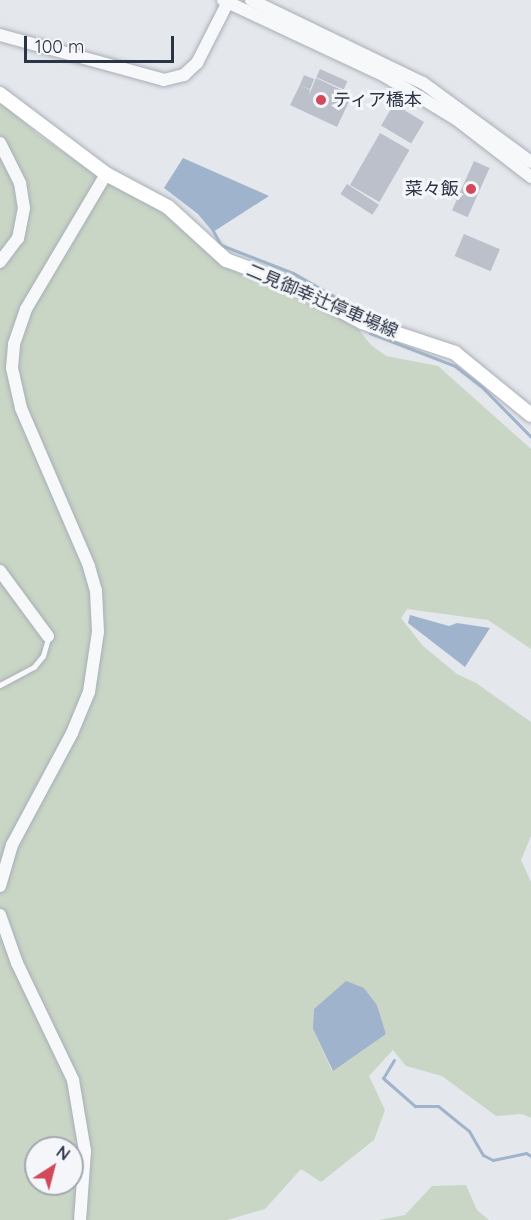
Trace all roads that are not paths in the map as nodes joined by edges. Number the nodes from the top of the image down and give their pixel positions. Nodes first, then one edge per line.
1 (251, 0) edge
2 (227, 1) edge
3 (0, 35) edge
4 (0, 94) edge
5 (0, 143) edge
6 (531, 162) edge
7 (106, 174) junction
8 (531, 177) edge
9 (0, 262) edge
10 (531, 415) edge
11 (0, 571) edge
12 (48, 636) joint
13 (0, 685) edge
14 (0, 886) edge
15 (0, 915) edge
16 (80, 1220) edge

1 - 6 street
2 - 3 street
2 - 8 street
4 - 7 main road, 二見御幸辻停車場線
5 - 9 street
7 - 10 main road, 二見御幸辻停車場線
7 - 14 street
11 - 12 street
12 - 13 lane
15 - 16 street

